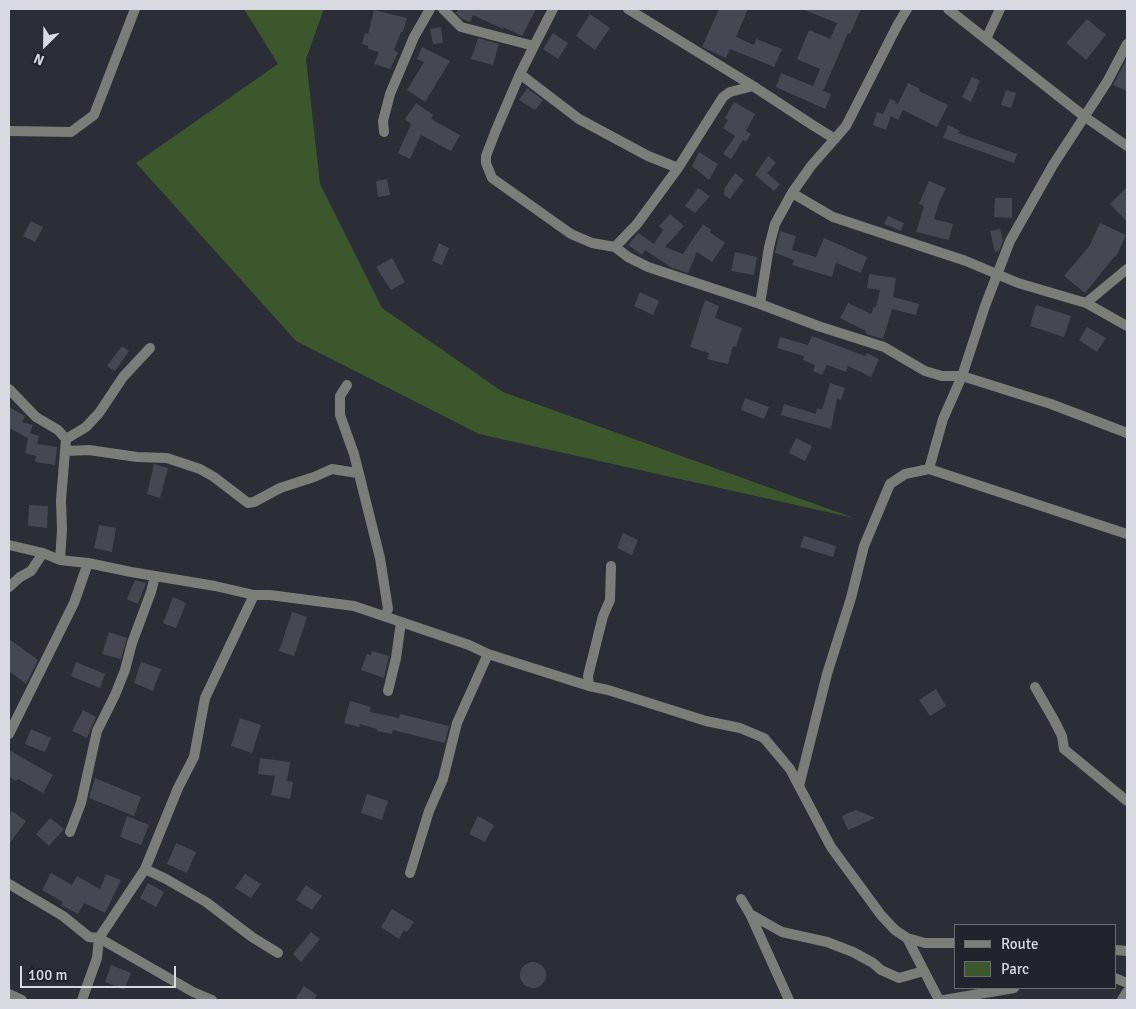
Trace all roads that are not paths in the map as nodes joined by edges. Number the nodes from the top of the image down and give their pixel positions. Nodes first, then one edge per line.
1 (135, 9) edge
2 (430, 9) edge
3 (443, 9) edge
4 (554, 9) edge
5 (628, 9) edge
6 (907, 9) edge
7 (948, 9) edge
8 (1000, 9) edge
9 (986, 39) junction
10 (1127, 44) edge
11 (534, 46) junction
12 (520, 74) junction
13 (753, 86) junction
14 (1085, 117) junction
15 (9, 131) edge
16 (384, 132) dead end
17 (836, 139) junction
18 (1127, 146) edge
19 (678, 168) junction
20 (792, 193) junction
21 (615, 247) junction
22 (1127, 269) edge
23 (997, 274) junction
24 (1086, 303) junction
25 (760, 304) junction
26 (1127, 326) edge
27 (150, 348) dead end
28 (962, 376) junction
29 (346, 385) dead end
30 (9, 389) edge
31 (1127, 433) edge
32 (66, 439) junction
33 (66, 451) junction
34 (929, 469) junction
35 (357, 473) junction
36 (1127, 534) edge
37 (9, 545) edge
38 (42, 553) junction
39 (60, 560) junction
40 (88, 563) junction
41 (611, 566) dead end
42 (155, 576) junction
43 (9, 587) edge
44 (254, 595) junction
45 (385, 616) junction
46 (401, 622) junction
47 (488, 654) junction
48 (589, 686) junction
49 (1035, 687) dead end
50 (388, 691) dead end
51 (9, 734) edge
52 (799, 786) junction
53 (1127, 801) edge
54 (70, 832) dead end
55 (145, 869) junction
56 (410, 873) dead end
57 (9, 884) edge
58 (741, 899) dead end
59 (750, 914) junction
60 (98, 938) junction
61 (907, 938) junction
62 (954, 943) edge
63 (278, 953) dead end
64 (924, 971) junction
65 (1008, 989) edge
66 (1127, 992) edge
67 (9, 994) edge
68 (22, 1000) edge
69 (82, 1000) edge
70 (212, 1000) edge
71 (789, 1000) edge
72 (939, 1000) edge
73 (944, 1000) edge
74 (1122, 1000) edge

1 - 15 street
2 - 16 street
3 - 11 street
4 - 11 street
5 - 13 street
6 - 17 street
7 - 9 street
8 - 9 street
9 - 14 street
10 - 14 street
11 - 12 street
12 - 19 street
12 - 21 street
13 - 17 street
13 - 19 street
14 - 18 street
14 - 23 street
17 - 20 street
19 - 21 street
20 - 23 street
20 - 25 street
21 - 25 street
22 - 24 street
23 - 24 street
23 - 28 street
24 - 26 street
25 - 28 street
27 - 32 street
28 - 31 street
28 - 34 street
29 - 35 street
30 - 32 street
32 - 33 street
33 - 35 street
33 - 39 street
34 - 36 street
34 - 52 street
35 - 45 street
37 - 38 street
38 - 39 street
38 - 43 street
39 - 40 street
40 - 42 street
40 - 51 street
41 - 48 street
42 - 44 street
42 - 54 street
44 - 45 street
44 - 55 street
45 - 46 street
46 - 47 street
46 - 50 street
47 - 48 street
47 - 56 street
48 - 52 street
49 - 53 street
52 - 61 street
55 - 60 street
55 - 63 street
57 - 60 street
58 - 59 street
59 - 64 street
59 - 71 street
60 - 69 street
60 - 70 street
61 - 62 street
61 - 64 street
64 - 72 street
65 - 73 street
66 - 74 street
67 - 68 street

